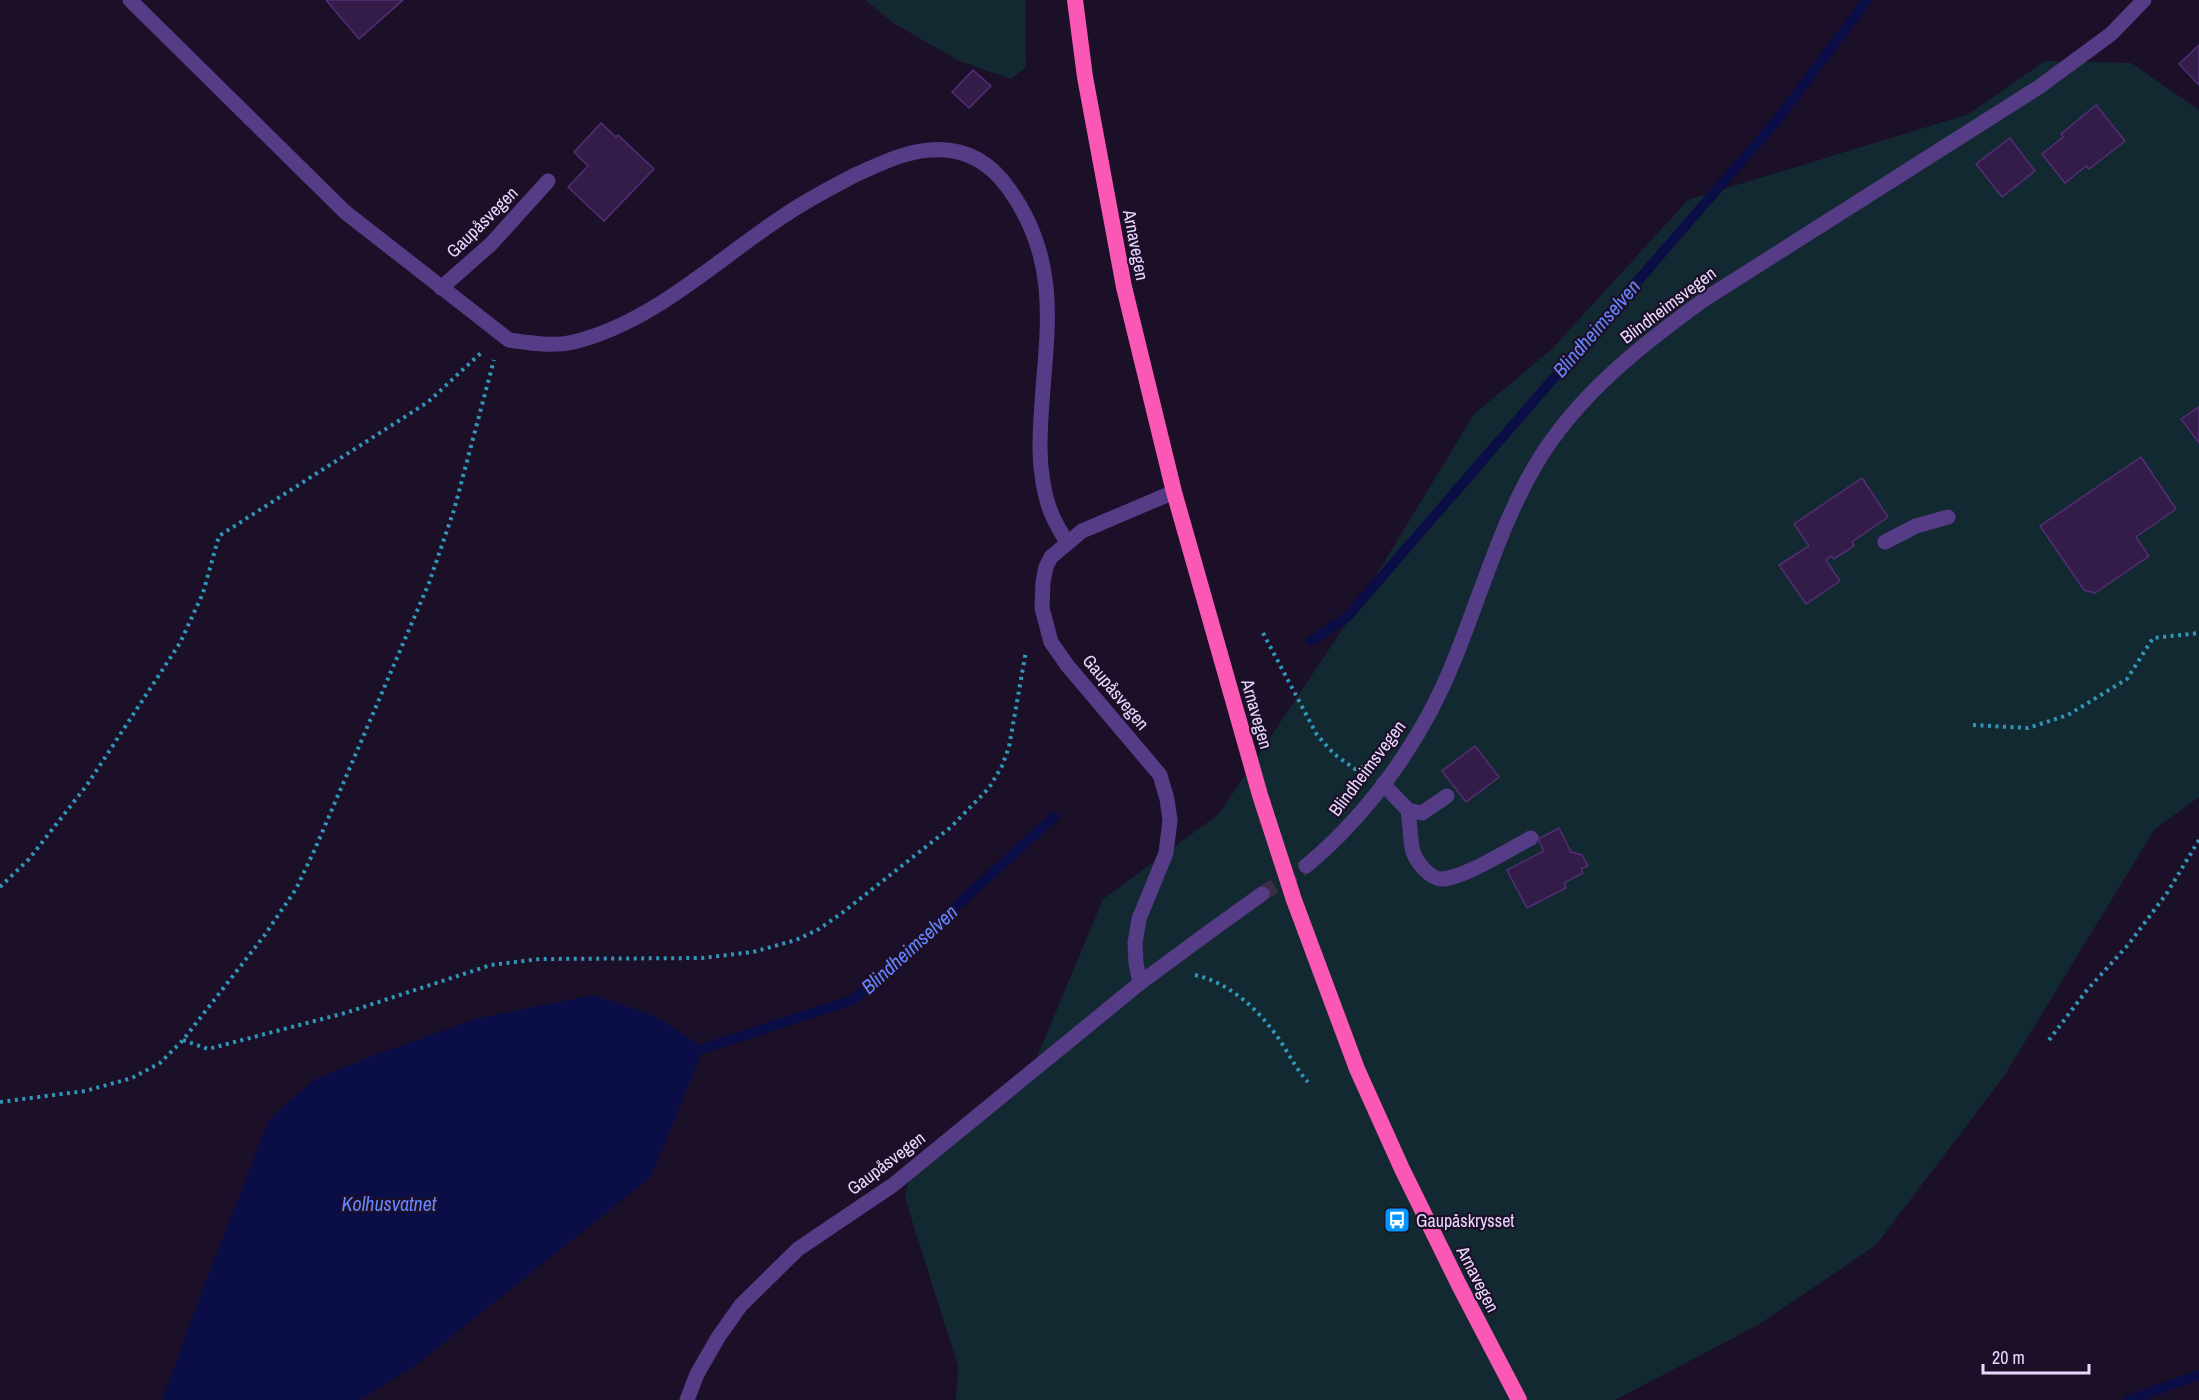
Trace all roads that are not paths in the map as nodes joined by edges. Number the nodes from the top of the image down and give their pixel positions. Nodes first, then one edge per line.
1 (130, 0) edge
2 (1075, 0) edge
3 (2144, 0) edge
4 (548, 181) dead end
5 (441, 288) junction
6 (1174, 492) junction
7 (1948, 517) dead end
8 (1067, 542) junction
9 (1885, 542) dead end
10 (1383, 784) junction
11 (1447, 796) dead end
12 (1408, 810) junction
13 (1531, 838) dead end
14 (1306, 866) tunnel mouth
15 (1263, 894) tunnel mouth
16 (1140, 983) junction
17 (687, 1400) edge
18 (1519, 1400) edge

1 - 5 street
2 - 6 highway, Arnavegen
3 - 10 street, Blindheimsvegen
4 - 5 street, Gaupåsvegen
5 - 8 street
6 - 8 street, Gaupåsvegen
6 - 18 highway, Arnavegen
7 - 9 street
8 - 16 street, Gaupåsvegen
10 - 12 street
10 - 14 street, Blindheimsvegen
11 - 12 street
12 - 13 street
15 - 16 street, Gaupåsvegen
16 - 17 street, Gaupåsvegen

